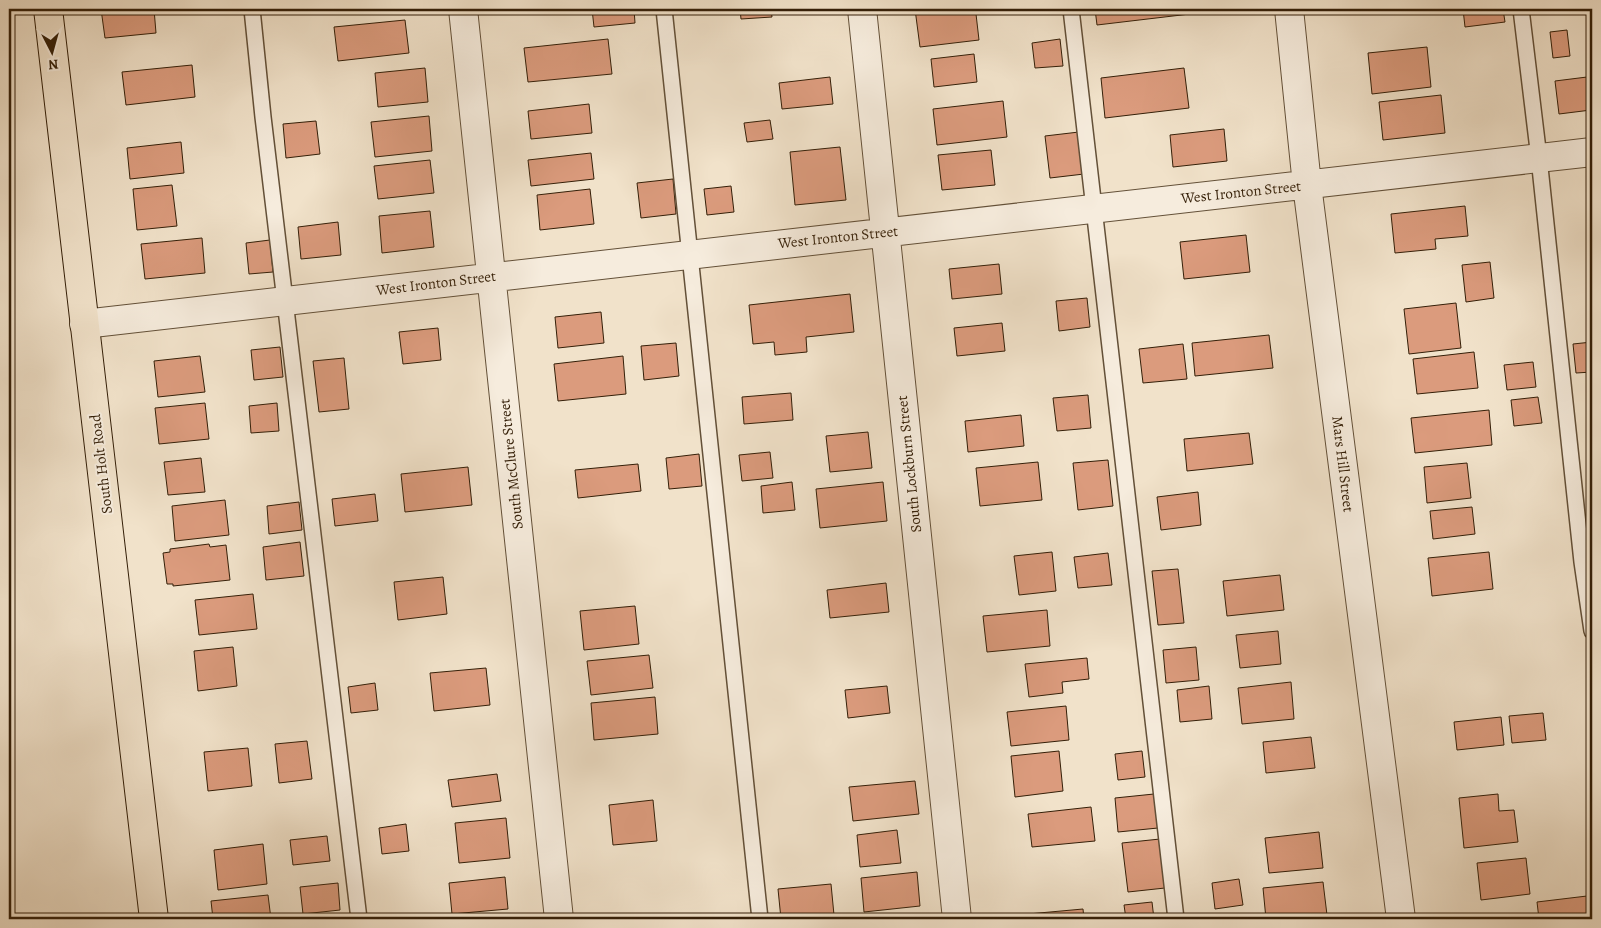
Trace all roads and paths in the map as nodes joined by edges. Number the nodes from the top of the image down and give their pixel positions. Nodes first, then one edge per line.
1 (48, 9) edge
2 (252, 9) edge
3 (462, 9) edge
4 (664, 9) edge
5 (862, 9) edge
6 (1071, 9) edge
7 (1289, 9) edge
8 (1521, 9) edge
9 (1592, 152) edge
10 (1539, 158) junction
11 (1307, 185) junction
12 (1094, 209) junction
13 (885, 232) junction
14 (690, 254) junction
15 (492, 277) junction
16 (286, 300) junction
17 (84, 324) junction
18 (1592, 631) edge
19 (154, 919) edge
20 (359, 919) edge
21 (559, 919) edge
22 (760, 919) edge
23 (957, 919) edge
24 (1176, 919) edge
25 (1401, 919) edge

1 - 17 main road, South Holt Road
2 - 16 lane
3 - 15 street, South McClure Street
4 - 14 lane
5 - 13 street, South Lockburn Street
6 - 12 lane
7 - 11 street, Mars Hill Street
8 - 10 lane
9 - 10 street, West Ironton Street
10 - 11 street, West Ironton Street
10 - 18 lane
11 - 12 street, West Ironton Street
11 - 25 street, Mars Hill Street
12 - 13 street, West Ironton Street
12 - 24 lane
13 - 14 street, West Ironton Street
13 - 23 street, South Lockburn Street
14 - 15 street, West Ironton Street
14 - 22 lane
15 - 16 street, West Ironton Street
15 - 21 street, South McClure Street
16 - 17 street, West Ironton Street
16 - 20 lane
17 - 19 main road, South Holt Road

